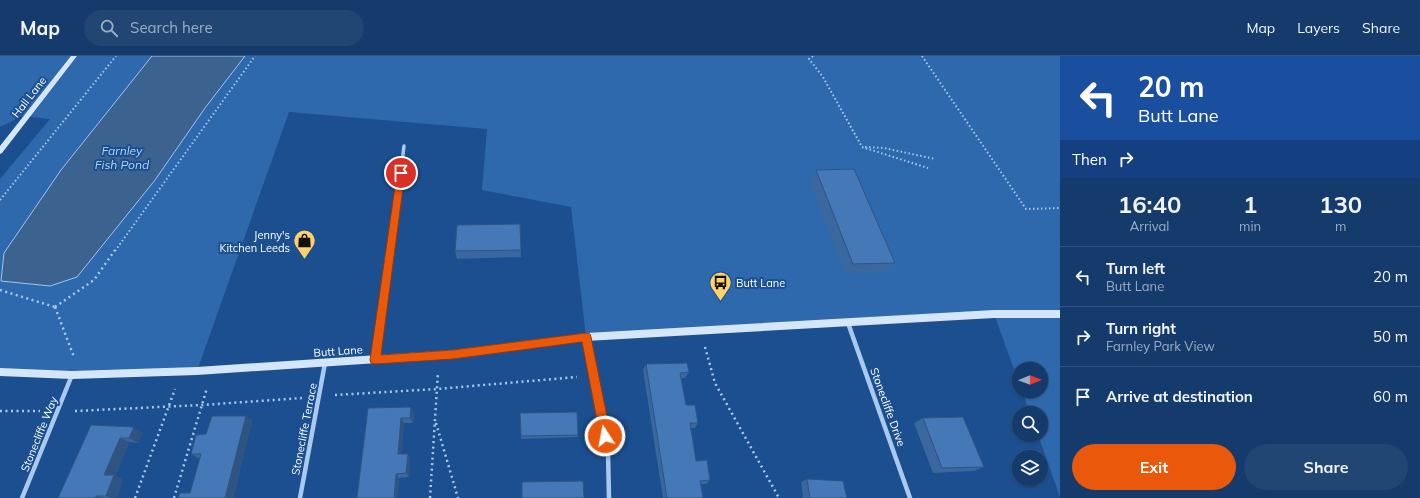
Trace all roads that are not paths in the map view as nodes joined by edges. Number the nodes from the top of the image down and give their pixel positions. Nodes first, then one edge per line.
1 (74, 56) edge
2 (404, 146) dead end
3 (0, 151) edge
4 (1060, 314) edge
5 (848, 323) junction
6 (586, 337) junction
7 (375, 360) junction
8 (325, 363) junction
9 (0, 372) edge
10 (72, 375) junction
11 (22, 498) edge
12 (300, 498) edge
13 (609, 498) edge
14 (910, 498) edge

1 - 3 street, Hall Lane
2 - 7 street
4 - 5 street, Butt Lane
5 - 6 street, Butt Lane
5 - 14 street, Stonecliffe Drive
6 - 7 street, Butt Lane
6 - 13 street
7 - 8 street, Butt Lane
8 - 10 street, Butt Lane
8 - 12 street, Stonecliffe Terrace
9 - 10 street, Butt Lane
10 - 11 street, Stonecliffe Way

